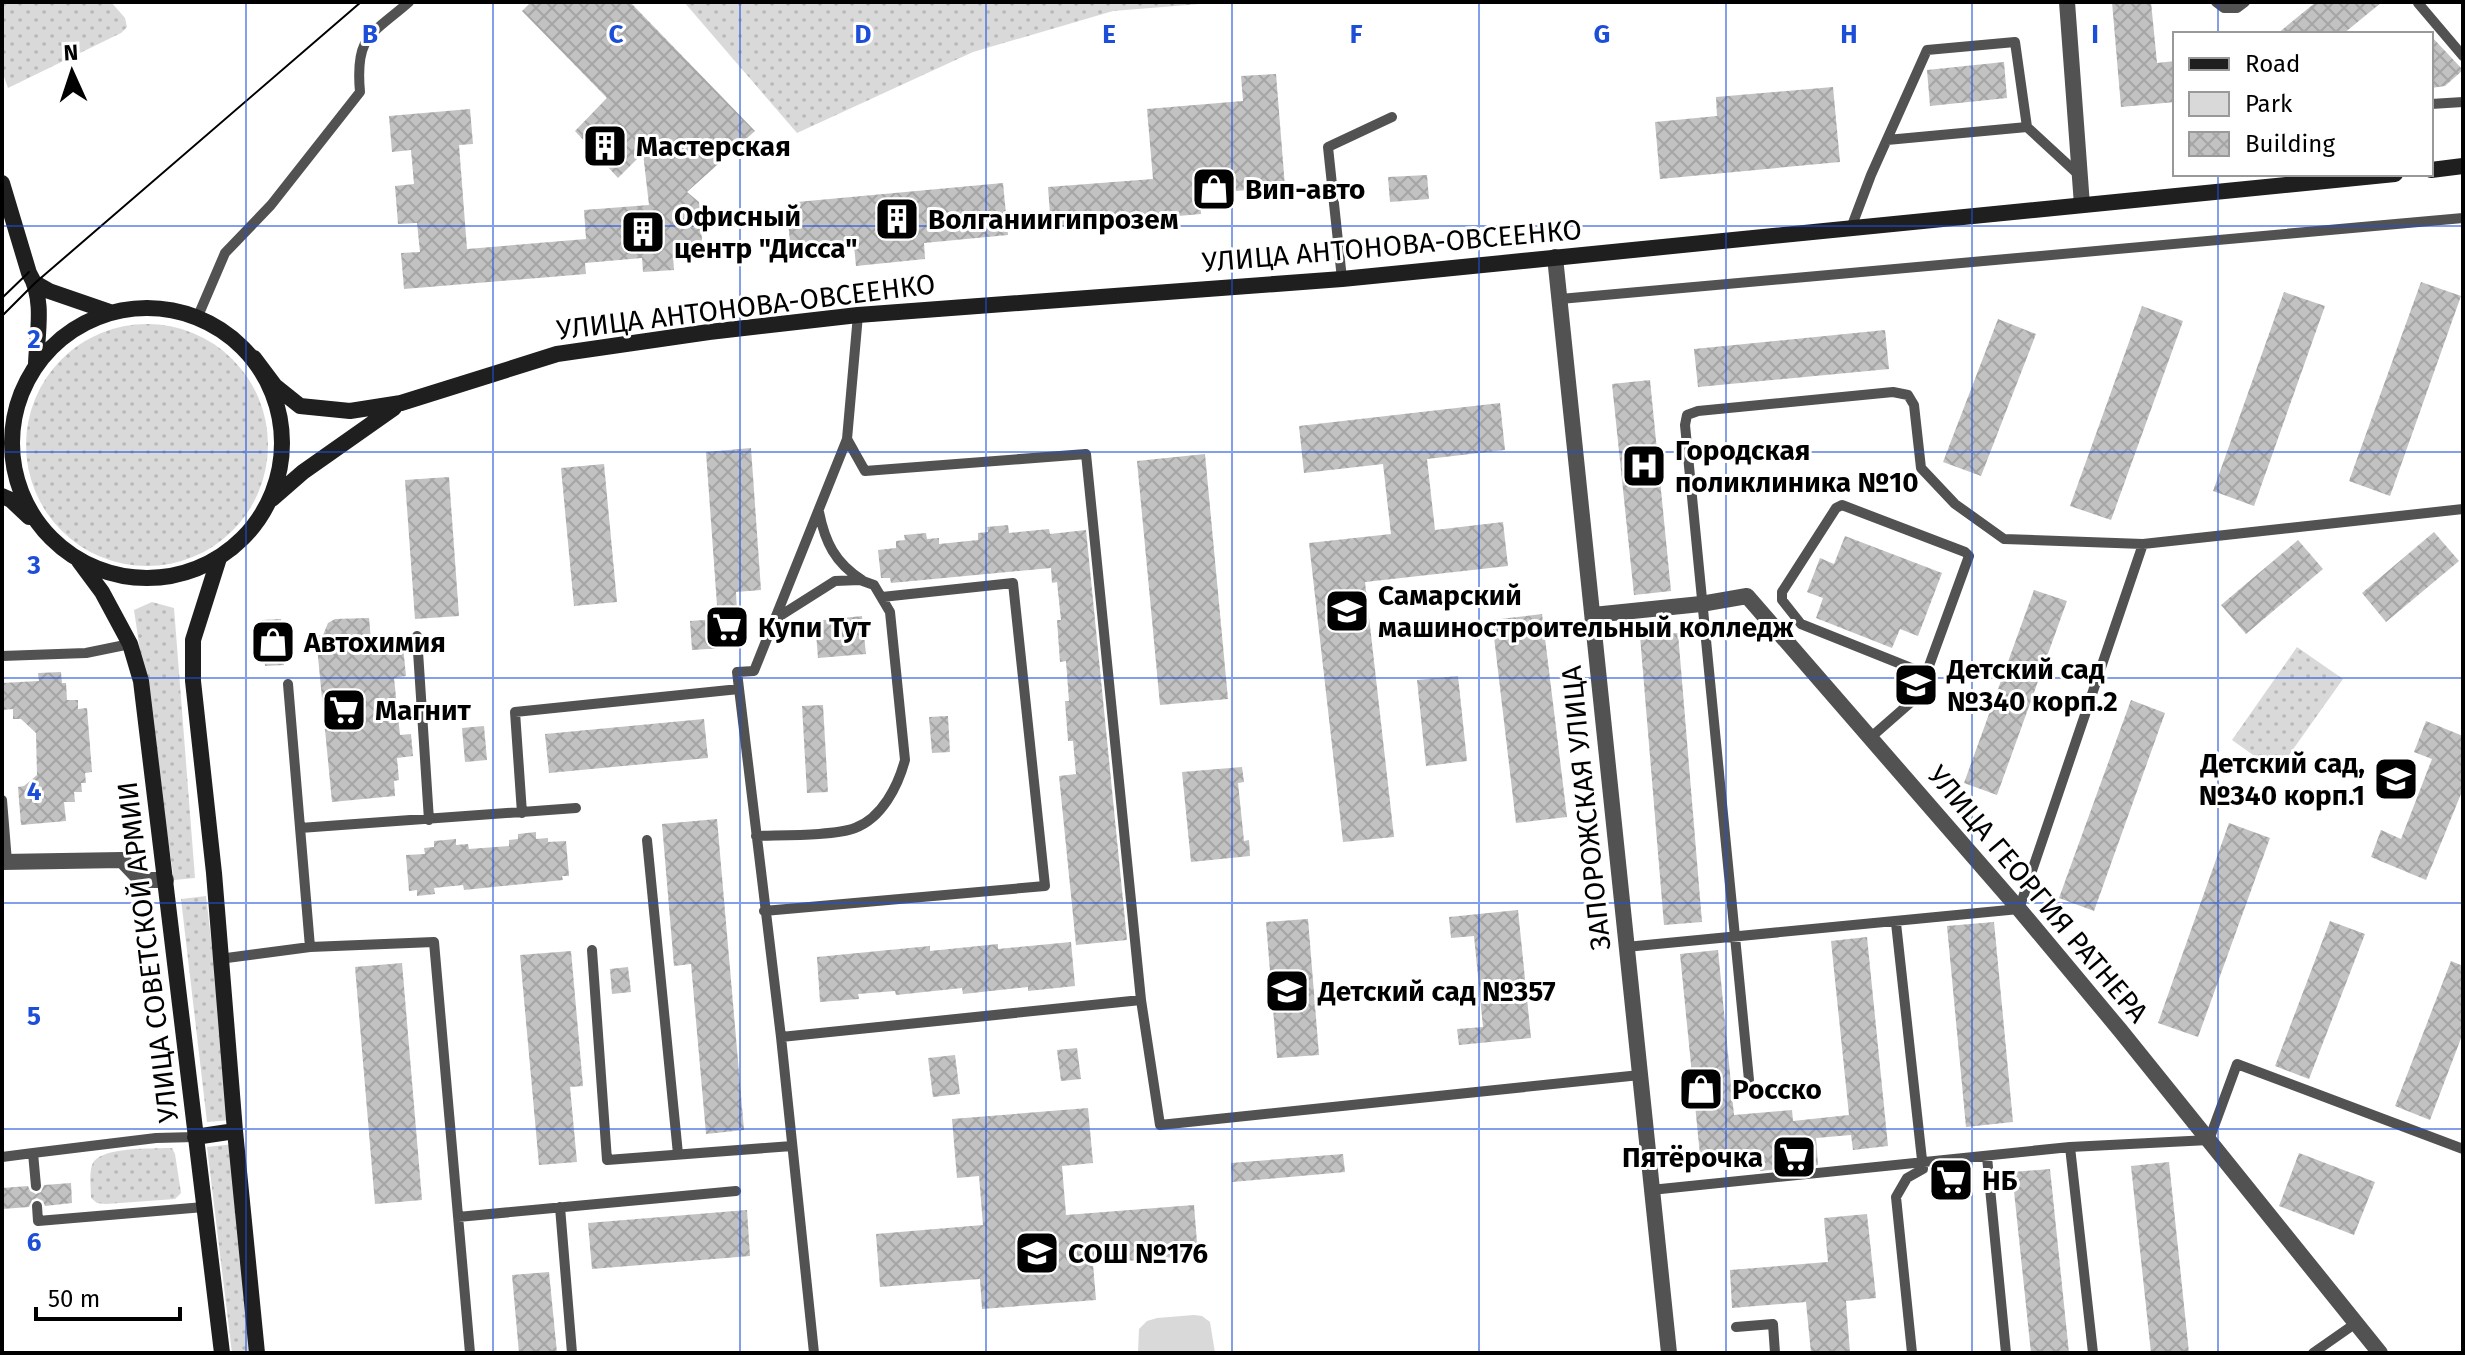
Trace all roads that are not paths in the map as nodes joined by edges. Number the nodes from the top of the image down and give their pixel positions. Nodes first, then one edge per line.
1 (409, 2) edge
2 (2067, 2) edge
3 (2216, 2) edge
4 (2245, 2) edge
5 (2418, 3) edge
6 (2463, 56) edge
7 (2463, 102) edge
8 (2433, 104) edge
9 (1392, 117) dead end
10 (2027, 127) junction
11 (1887, 140) junction
12 (2463, 166) edge
13 (2433, 172) edge
14 (2433, 172) edge
15 (2463, 173) edge
16 (2080, 175) junction
17 (2367, 176) edge
18 (2, 183) edge
19 (2082, 205) junction
20 (2463, 218) edge
21 (1851, 228) junction
22 (1555, 257) junction
23 (1342, 279) junction
24 (35, 283) junction
25 (1560, 299) junction
26 (110, 312) junction
27 (858, 315) junction
28 (198, 316) junction
29 (254, 358) junction
30 (36, 364) junction
31 (17, 402) junction
32 (401, 403) junction
33 (2, 421) edge
34 (847, 439) junction
35 (2, 496) edge
36 (271, 500) junction
37 (2463, 509) edge
38 (818, 510) junction
39 (48, 536) junction
40 (2143, 544) junction
41 (219, 558) junction
42 (78, 560) junction
43 (865, 582) junction
44 (882, 597) junction
45 (1701, 604) junction
46 (1593, 615) junction
47 (775, 619) junction
48 (417, 636) dead end
49 (130, 644) junction
50 (2, 656) edge
51 (1926, 674) junction
52 (288, 684) dead end
53 (739, 689) junction
54 (1870, 738) junction
55 (2, 800) edge
56 (576, 808) dead end
57 (522, 813) junction
58 (429, 820) junction
59 (300, 828) junction
60 (756, 836) junction
61 (647, 840) dead end
62 (5, 862) edge
63 (166, 880) junction
64 (2019, 909) junction
65 (764, 911) junction
66 (1896, 923) junction
67 (1734, 937) junction
68 (310, 947) junction
69 (1626, 947) junction
70 (592, 950) dead end
71 (219, 959) junction
72 (1141, 1000) junction
73 (781, 1037) junction
74 (1640, 1075) junction
75 (1749, 1080) dead end
76 (235, 1131) junction
77 (195, 1137) junction
78 (2209, 1140) junction
79 (792, 1146) junction
80 (2070, 1147) junction
81 (2463, 1149) edge
82 (33, 1153) junction
83 (678, 1154) junction
84 (2, 1157) edge
85 (1987, 1157) junction
86 (1922, 1164) junction
87 (36, 1186) dead end
88 (1651, 1190) junction
89 (736, 1191) dead end
90 (37, 1206) dead end
91 (204, 1207) junction
92 (560, 1207) junction
93 (458, 1217) junction
94 (2356, 1323) junction
95 (1736, 1327) dead end
96 (222, 1353) edge
97 (257, 1353) edge
98 (470, 1353) edge
99 (572, 1353) edge
100 (814, 1353) edge
101 (1669, 1353) edge
102 (1775, 1353) edge
103 (1912, 1353) edge
104 (2006, 1353) edge
105 (2093, 1353) edge
106 (2313, 1353) edge
107 (2380, 1353) edge

1 - 28 lane
2 - 16 street
3 - 4 lane
5 - 6 lane
7 - 8 lane
9 - 23 lane
10 - 11 lane
10 - 11 lane
10 - 16 lane
11 - 21 lane
12 - 13 main road
14 - 15 main road
16 - 19 street
17 - 19 main road, УЛИЦА АНТОНОВА-ОВСЕЕНКО
18 - 24 main road
19 - 21 main road, УЛИЦА АНТОНОВА-ОВСЕЕНКО
20 - 25 lane
21 - 22 main road, УЛИЦА АНТОНОВА-ОВСЕЕНКО
22 - 23 main road, УЛИЦА АНТОНОВА-ОВСЕЕНКО
22 - 25 street, ЗАПОРОЖСКАЯ УЛИЦА
23 - 27 main road, УЛИЦА АНТОНОВА-ОВСЕЕНКО
24 - 26 main road
24 - 30 main road
25 - 46 street, ЗАПОРОЖСКАЯ УЛИЦА
26 - 28 main road
26 - 30 main road
27 - 32 main road, УЛИЦА АНТОНОВА-ОВСЕЕНКО
27 - 34 lane
28 - 29 main road
29 - 32 main road, УЛИЦА АНТОНОВА-ОВСЕЕНКО
29 - 36 main road
30 - 31 main road
31 - 33 main road
31 - 39 main road
32 - 36 main road, УЛИЦА АНТОНОВА-ОВСЕЕНКО
34 - 38 lane
34 - 72 lane
35 - 39 main road
36 - 41 main road
37 - 40 lane
38 - 43 lane
38 - 47 lane
39 - 42 main road
40 - 45 lane
40 - 64 lane
41 - 42 main road
41 - 71 main road
42 - 49 main road, УЛИЦА СОВЕТСКОЙ АРМИИ
43 - 44 lane
43 - 47 lane
44 - 60 lane
44 - 65 lane
45 - 46 street, УЛИЦА ГЕОРГИЯ РАТНЕРА
45 - 54 street, УЛИЦА ГЕОРГИЯ РАТНЕРА
45 - 67 lane
46 - 69 street, ЗАПОРОЖСКАЯ УЛИЦА
47 - 53 lane
48 - 58 lane
49 - 50 lane
49 - 63 main road, УЛИЦА СОВЕТСКОЙ АРМИИ
51 - 51 lane
51 - 54 lane
52 - 59 lane
53 - 57 lane
53 - 60 lane
54 - 64 street, УЛИЦА ГЕОРГИЯ РАТНЕРА
55 - 62 lane
56 - 57 lane
57 - 58 lane
58 - 59 lane
59 - 68 lane
60 - 65 lane
61 - 83 lane
62 - 63 street
63 - 77 main road, УЛИЦА СОВЕТСКОЙ АРМИИ
64 - 66 lane
64 - 78 street, УЛИЦА ГЕОРГИЯ РАТНЕРА
65 - 73 lane
66 - 67 lane
66 - 86 lane
67 - 69 lane
67 - 75 lane
68 - 71 lane
68 - 93 lane
69 - 74 street, ЗАПОРОЖСКАЯ УЛИЦА
70 - 83 lane
71 - 76 main road
72 - 73 lane
72 - 74 lane
73 - 79 lane
74 - 88 street, ЗАПОРОЖСКАЯ УЛИЦА
76 - 77 main road
76 - 97 main road
77 - 82 lane
77 - 91 main road, УЛИЦА СОВЕТСКОЙ АРМИИ
78 - 80 lane
78 - 81 lane
78 - 94 street, УЛИЦА ГЕОРГИЯ РАТНЕРА
79 - 83 lane
79 - 100 lane
80 - 85 lane
80 - 105 lane
82 - 84 lane
82 - 87 lane
85 - 86 lane
85 - 104 lane
86 - 88 lane
86 - 103 lane
88 - 101 street, ЗАПОРОЖСКАЯ УЛИЦА
89 - 92 lane
90 - 91 lane
91 - 96 main road, УЛИЦА СОВЕТСКОЙ АРМИИ
92 - 93 lane
92 - 99 lane
93 - 98 lane
94 - 106 lane
94 - 107 street, УЛИЦА ГЕОРГИЯ РАТНЕРА
95 - 102 lane

